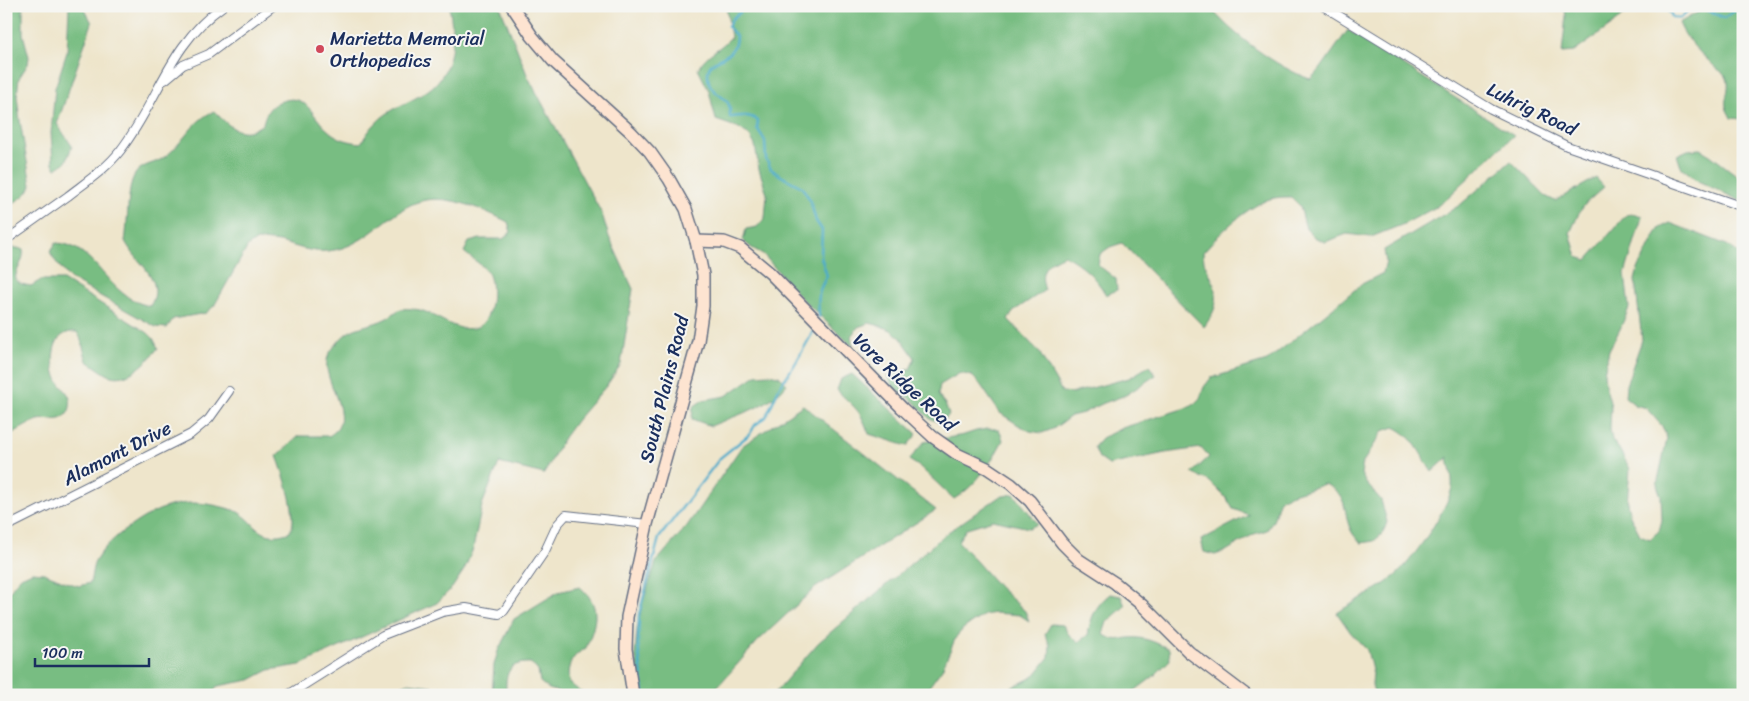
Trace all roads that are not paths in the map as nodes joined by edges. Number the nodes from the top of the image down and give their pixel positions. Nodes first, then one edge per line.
1 (223, 6) edge
2 (273, 6) edge
3 (512, 6) edge
4 (1323, 6) edge
5 (160, 85) junction
6 (1743, 207) edge
7 (6, 240) edge
8 (696, 241) junction
9 (229, 391) dead end
10 (647, 524) junction
11 (6, 527) edge
12 (288, 695) edge
13 (633, 695) edge
14 (1246, 695) edge

1 - 5 street
2 - 5 street
3 - 8 main road, South Plains Road
4 - 6 street, Luhrig Road
5 - 7 street
8 - 10 main road, South Plains Road
8 - 14 main road, Vore Ridge Road
9 - 11 street, Alamont Drive
10 - 12 street
10 - 13 main road, South Plains Road

